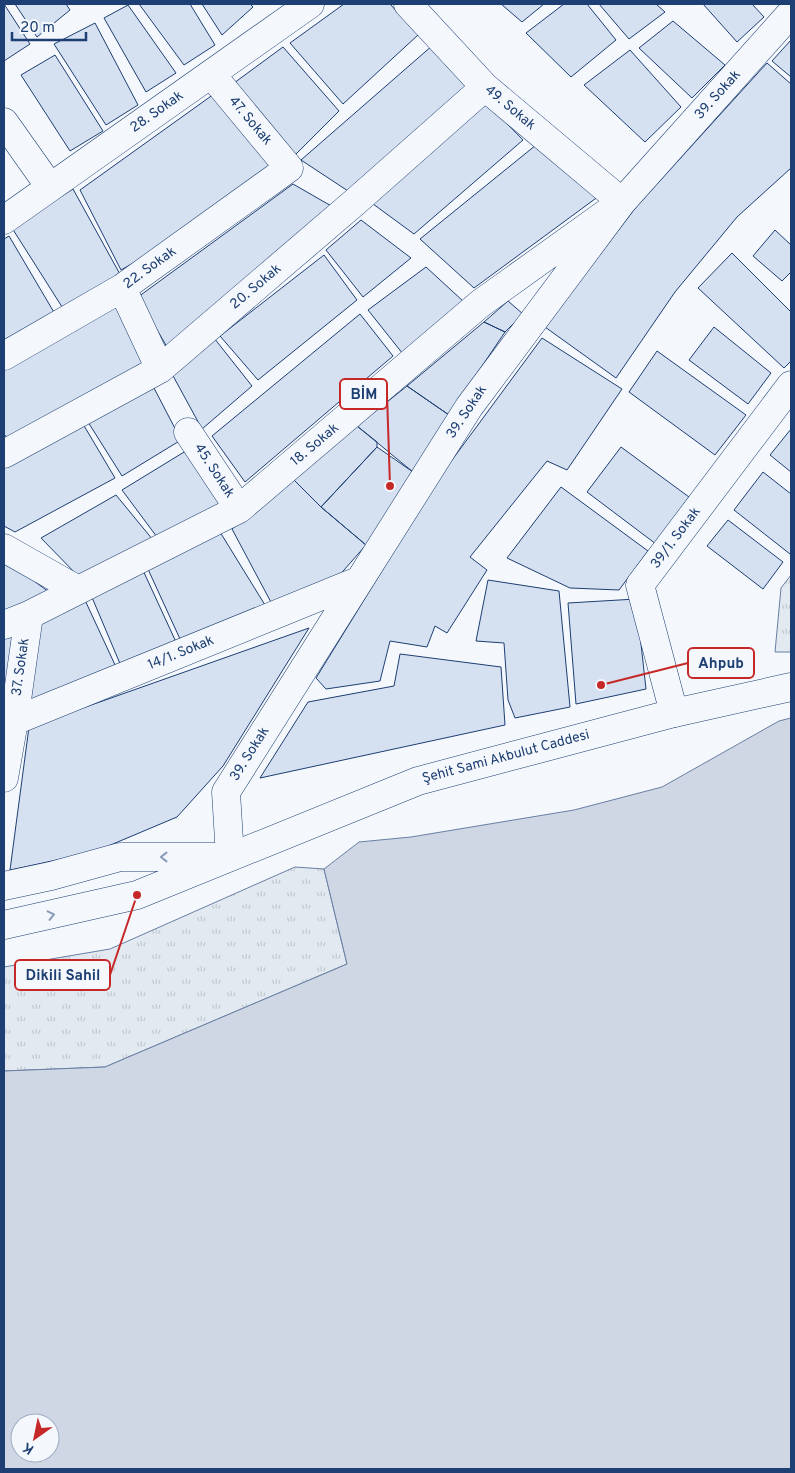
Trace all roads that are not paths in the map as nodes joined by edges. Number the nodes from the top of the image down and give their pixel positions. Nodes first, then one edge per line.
1 (310, 4) edge
2 (408, 4) edge
3 (791, 13) edge
4 (211, 74) junction
5 (485, 87) junction
6 (4, 122) edge
7 (289, 168) joint
8 (50, 187) junction
9 (622, 202) junction
10 (4, 220) edge
11 (122, 288) junction
12 (4, 356) edge
13 (160, 369) junction
14 (791, 385) edge
15 (188, 432) dead end
16 (4, 454) edge
17 (239, 510) junction
18 (4, 548) edge
19 (358, 581) junction
20 (78, 590) junction
21 (16, 620) edge
22 (791, 687) edge
23 (674, 713) junction
24 (9, 722) edge
25 (4, 778) edge
26 (230, 856) junction
27 (4, 886) edge
28 (4, 925) edge

1 - 4 street, 28. Sokak
2 - 5 street, 49. Sokak
3 - 9 street, 39. Sokak
4 - 7 street, 47. Sokak
4 - 8 street, 28. Sokak
5 - 9 street, 49. Sokak
5 - 13 street, 20. Sokak
6 - 8 street
7 - 11 street, 22. Sokak
8 - 10 street, 28. Sokak
9 - 17 street, 18. Sokak
9 - 19 street, 39. Sokak
11 - 12 street, 22. Sokak
11 - 13 street
13 - 16 street, 20. Sokak
14 - 23 street, 39/1. Sokak
15 - 17 street, 45. Sokak
17 - 20 street, 18. Sokak
18 - 20 street
19 - 24 street, 14/1. Sokak
19 - 26 street, 39. Sokak
20 - 21 street, 18. Sokak
21 - 24 street, 37. Sokak
22 - 23 street, Şehit Sami Akbulut Caddesi
23 - 26 street, Şehit Sami Akbulut Caddesi
24 - 25 street, 37. Sokak
26 -> 27 street, Şehit Sami Akbulut Caddesi
28 -> 26 street, Şehit Sami Akbulut Caddesi

